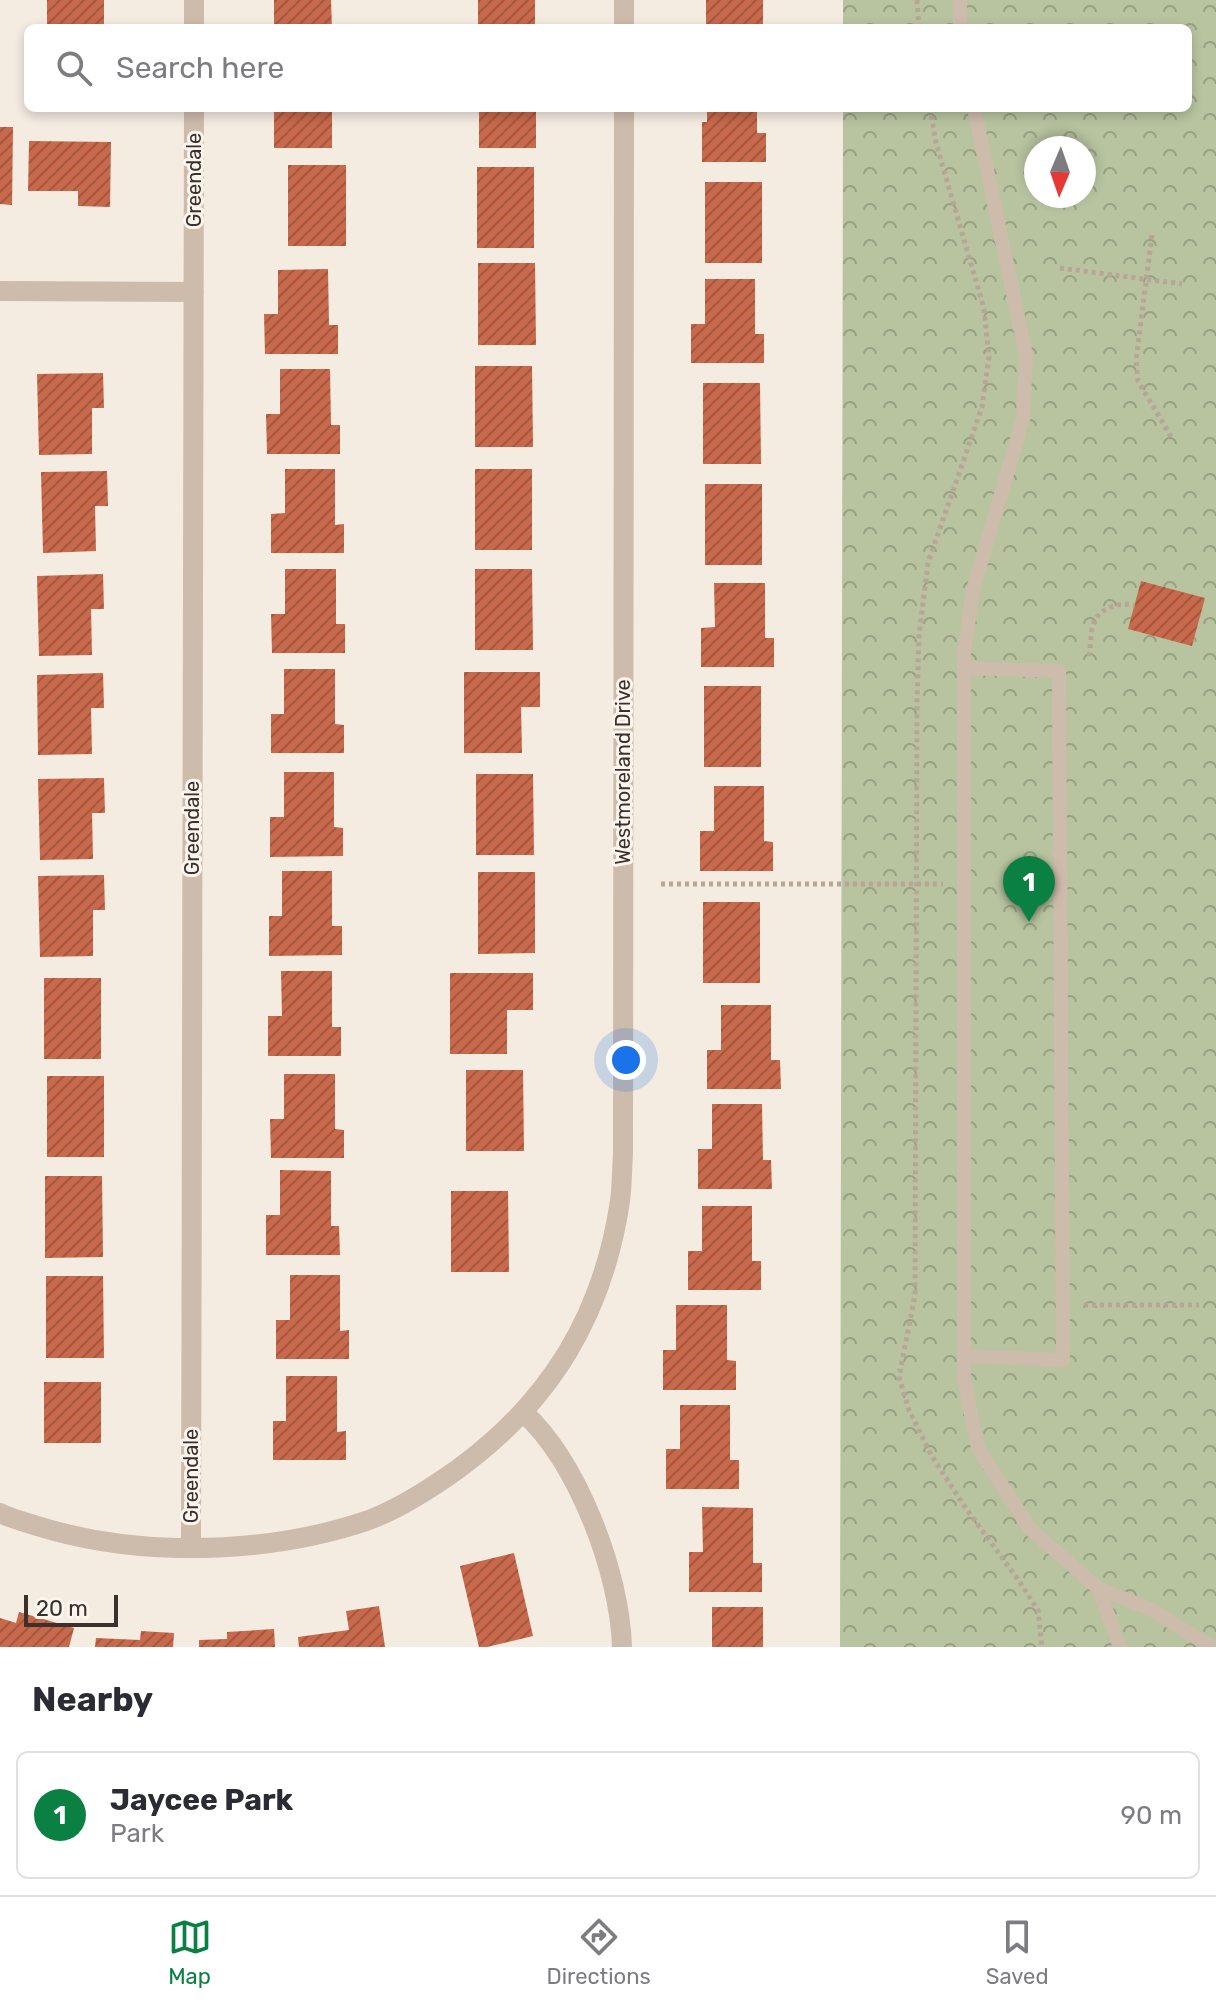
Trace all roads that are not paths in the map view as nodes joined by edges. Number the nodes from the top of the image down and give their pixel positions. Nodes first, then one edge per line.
1 (194, 0) edge
2 (624, 0) edge
3 (960, 0) edge
4 (194, 24) edge
5 (624, 24) edge
6 (960, 24) edge
7 (194, 112) edge
8 (624, 112) edge
9 (975, 112) edge
10 (0, 291) edge
11 (194, 292) junction
12 (964, 668) junction
13 (964, 1356) junction
14 (523, 1412) junction
15 (0, 1513) edge
16 (191, 1548) junction
17 (1098, 1588) junction
18 (622, 1647) edge
19 (1120, 1647) edge
20 (1212, 1647) edge

1 - 4 street
2 - 5 street
3 - 6 lane
7 - 11 street, Greendale
8 - 14 street, Westmoreland Drive
9 - 12 lane
10 - 11 street
11 - 16 street, Greendale
12 - 13 lane
12 - 13 lane
13 - 17 lane
14 - 16 street, Westmoreland Drive
14 - 18 street
15 - 16 street, Westmoreland Drive
17 - 19 lane
17 - 20 lane

